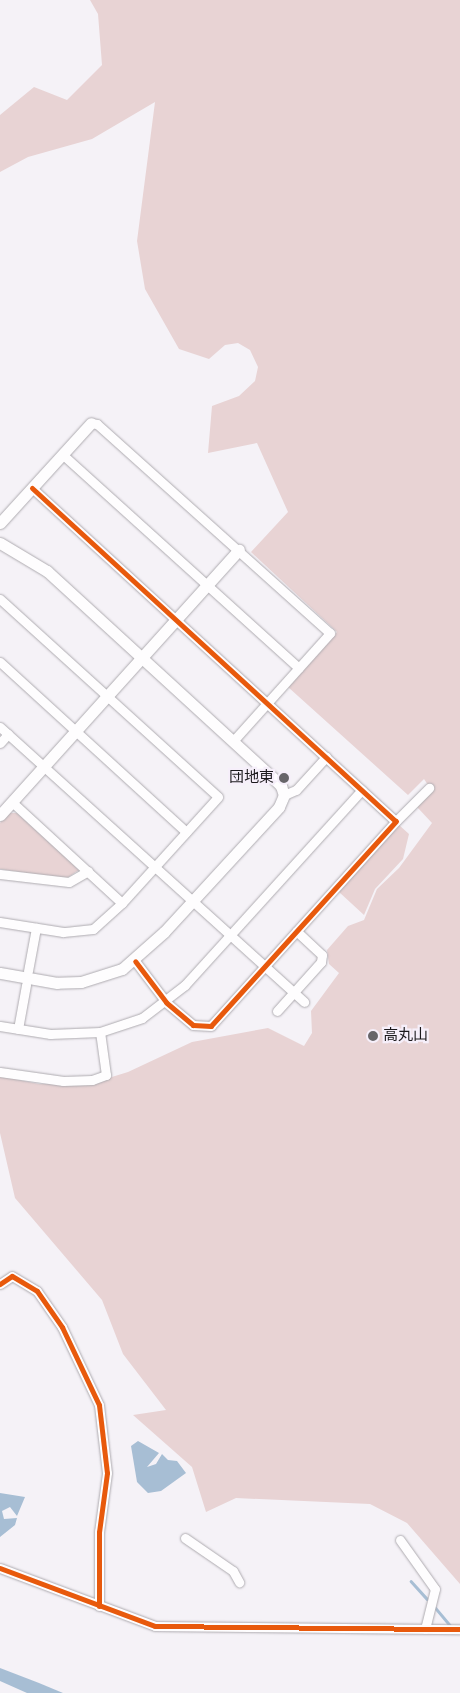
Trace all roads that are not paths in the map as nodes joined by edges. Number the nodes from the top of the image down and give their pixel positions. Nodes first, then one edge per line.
1 (91, 423) joint
2 (62, 454) junction
3 (32, 488) junction
4 (0, 523) edge
5 (0, 543) edge
6 (239, 550) junction
7 (207, 585) junction
8 (0, 599) edge
9 (176, 620) junction
10 (141, 658) junction
11 (0, 662) edge
12 (298, 668) junction
13 (107, 696) junction
14 (267, 704) junction
15 (0, 728) edge
16 (76, 731) junction
17 (8, 734) junction
18 (233, 741) junction
19 (0, 743) edge
20 (326, 757) junction
21 (44, 766) junction
22 (429, 788) dead end
23 (362, 790) junction
24 (284, 795) junction
25 (12, 802) junction
26 (0, 815) edge
27 (396, 821) junction
28 (186, 832) junction
29 (154, 868) junction
30 (88, 871) junction
31 (0, 874) edge
32 (192, 901) junction
33 (122, 902) junction
34 (0, 922) edge
35 (36, 928) junction
36 (296, 931) junction
37 (229, 936) junction
38 (135, 961) junction
39 (264, 967) junction
40 (28, 972) dead end
41 (0, 973) edge
42 (26, 985) dead end
43 (294, 994) junction
44 (166, 1002) junction
45 (304, 1002) dead end
46 (277, 1011) dead end
47 (0, 1026) edge
48 (18, 1029) junction
49 (100, 1032) junction
50 (0, 1072) edge
51 (0, 1284) edge
52 (186, 1538) dead end
53 (400, 1540) dead end
54 (0, 1568) edge
55 (239, 1582) dead end
56 (99, 1606) junction
57 (425, 1629) junction
58 (460, 1629) edge

1 - 2 street
1 - 6 street
2 - 3 street
2 - 7 street
3 - 4 street
3 - 9 street
5 - 10 street
6 - 7 street
6 - 12 street
7 - 9 street
7 - 12 street
8 - 13 street
9 - 10 street
9 - 14 street
10 - 13 street
10 - 18 street
11 - 16 street
12 - 14 street
13 - 16 street
13 - 28 street
14 - 18 street
14 - 20 street
15 - 17 street
16 - 21 street
16 - 28 street
17 - 19 street
17 - 21 street
18 - 24 street
20 - 23 street
20 - 24 street
21 - 25 street
21 - 29 street
22 - 27 street
23 - 27 street
23 - 37 street
24 - 32 street
25 - 26 street
25 - 30 street
27 - 36 street
28 - 29 street
29 - 32 street
29 - 33 street
30 - 31 street
30 - 33 street
32 - 37 street
32 - 38 street
33 - 35 street
34 - 35 street
35 - 40 street
36 - 39 street
36 - 43 street
37 - 39 street
37 - 44 street
38 - 41 street
38 - 44 street
39 - 43 street
39 - 44 street
42 - 48 street
43 - 45 street
43 - 46 street
44 - 49 street
47 - 48 street
48 - 49 street
49 - 50 street
51 - 56 street
52 - 55 street
53 - 57 street
54 - 56 street
56 - 57 street
57 - 58 street

